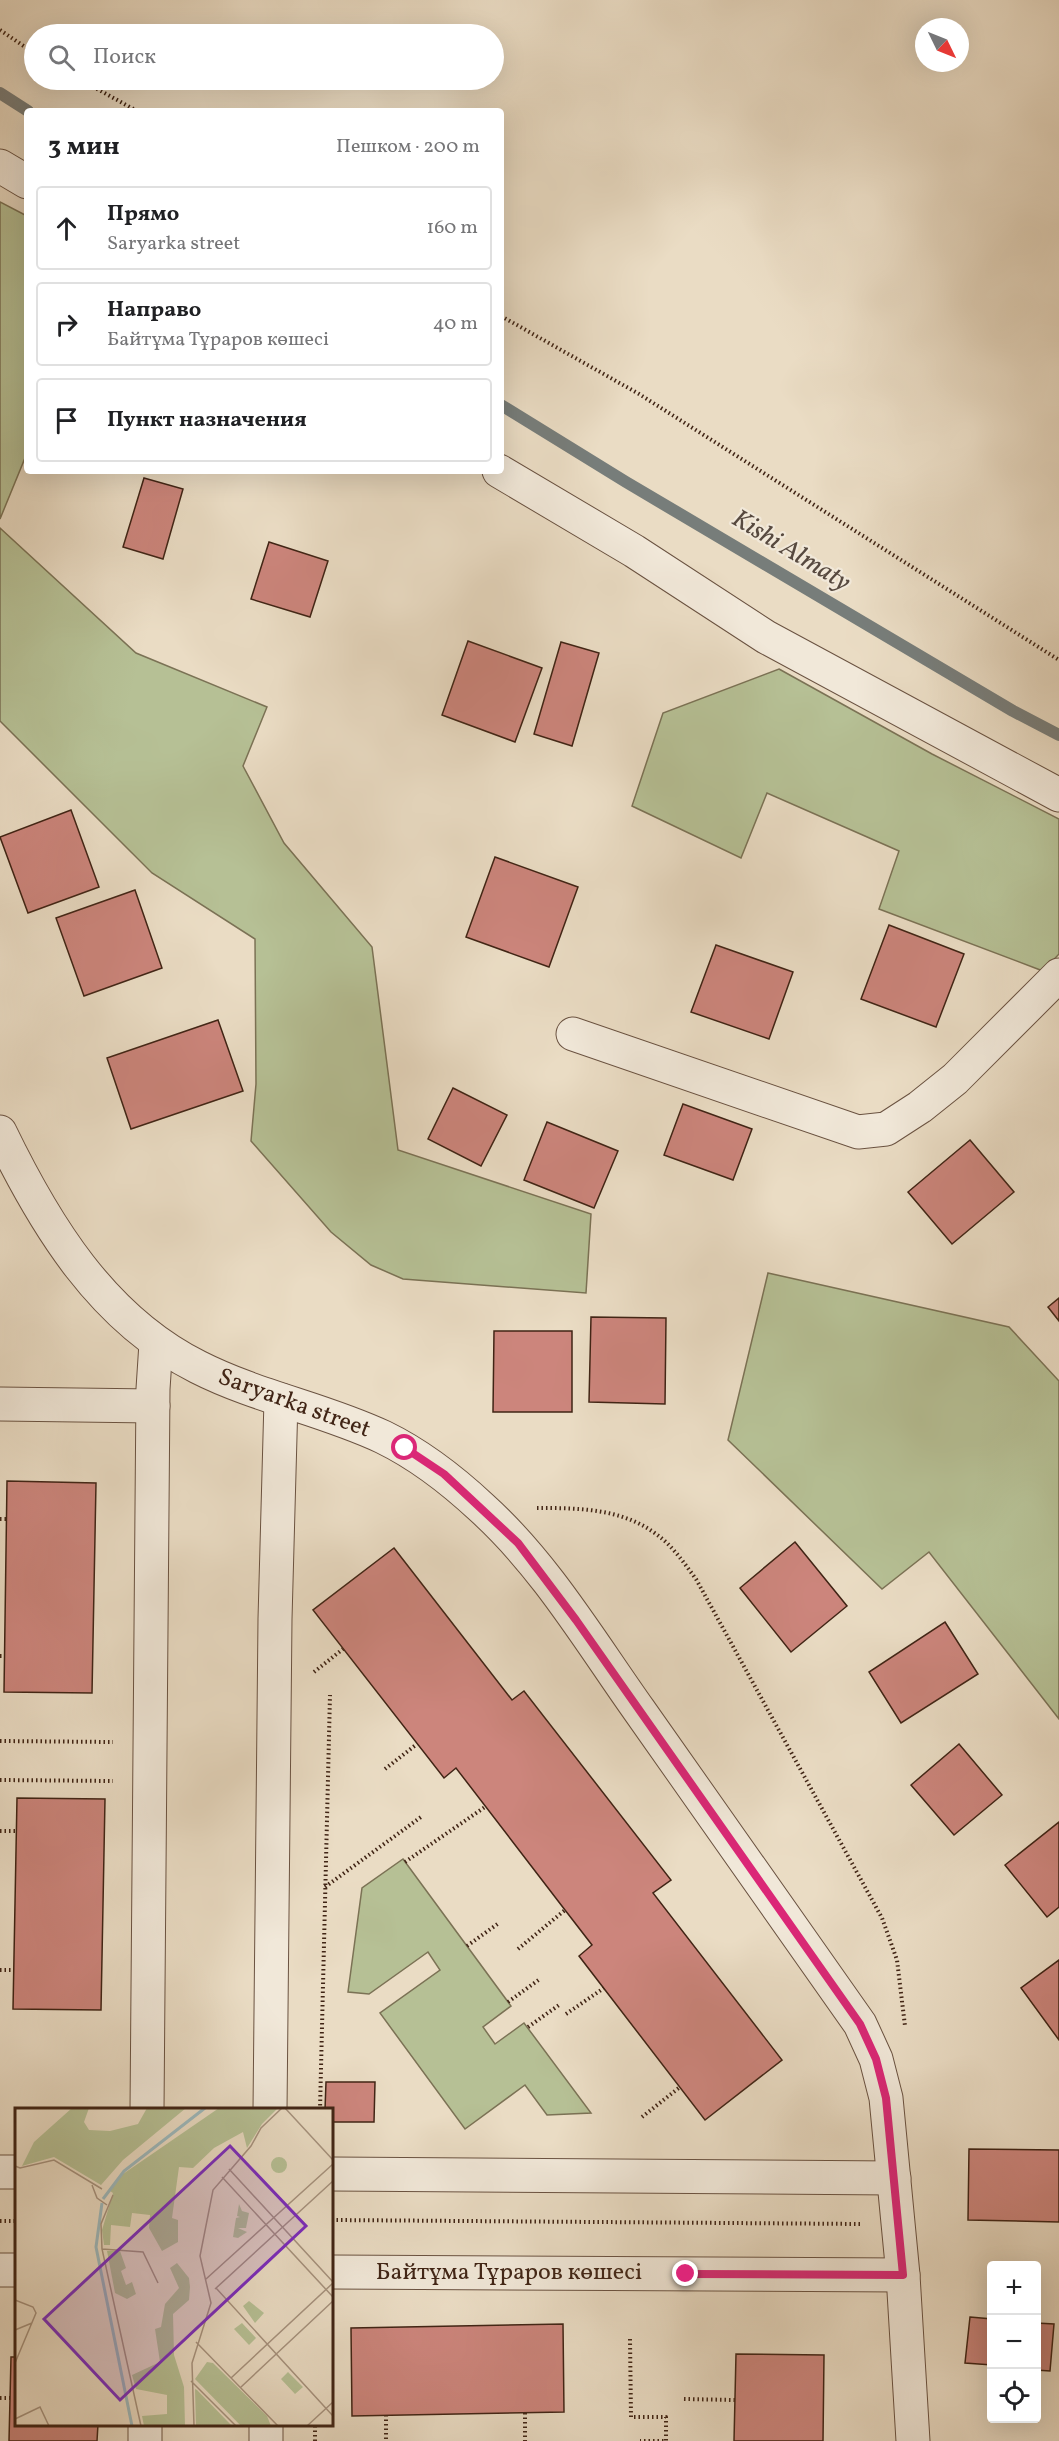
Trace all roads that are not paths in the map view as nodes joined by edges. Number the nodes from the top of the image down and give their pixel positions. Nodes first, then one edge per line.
1 (0, 166) edge
2 (24, 180) edge
3 (504, 474) edge
4 (1059, 795) edge
5 (1059, 975) edge
6 (573, 1034) dead end
7 (0, 1132) edge
8 (156, 1343) junction
9 (282, 1400) junction
10 (0, 1404) edge
11 (153, 1406) junction
12 (147, 2108) edge
13 (270, 2108) edge
14 (333, 2174) edge
15 (894, 2178) junction
16 (333, 2272) edge
17 (903, 2275) junction
18 (913, 2441) edge

1 - 2 street
3 - 4 street
5 - 6 street
7 - 8 street, Saryarka street
8 - 9 street, Saryarka street
8 - 11 street
9 - 13 street
9 - 15 street, Saryarka street
10 - 11 street
11 - 12 street
14 - 15 street
15 - 17 street, Saryarka street
16 - 17 street, Байтұма Тұраров көшесі
17 - 18 street, Saryarka street

